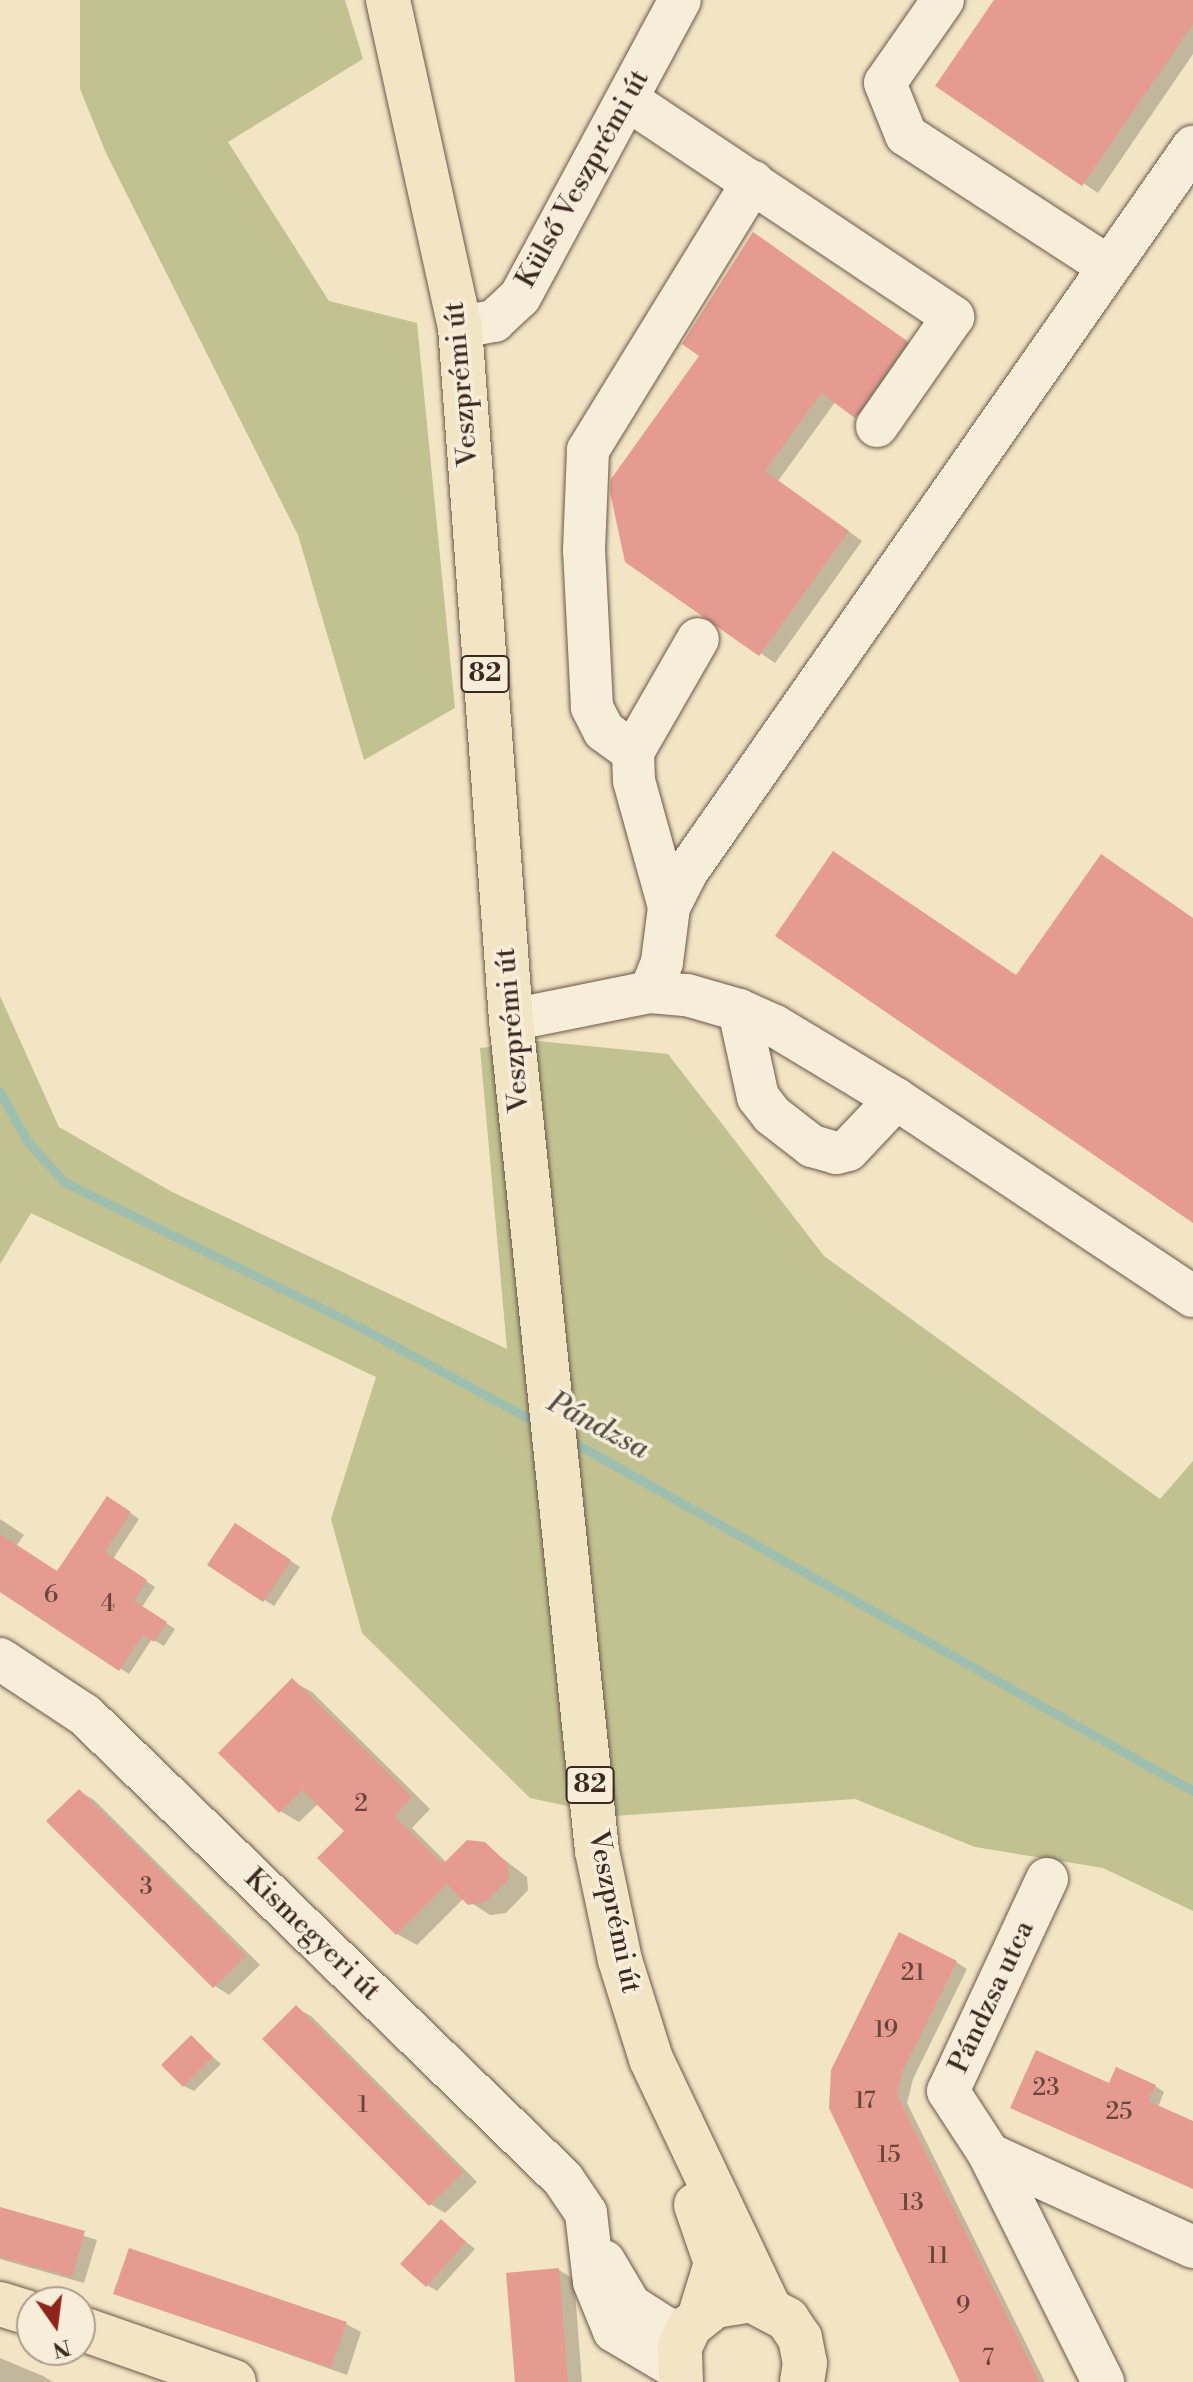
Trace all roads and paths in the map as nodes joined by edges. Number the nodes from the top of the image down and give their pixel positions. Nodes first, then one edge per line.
1 (388, 0) edge
2 (680, 0) edge
3 (943, 0) edge
4 (628, 100) junction
5 (1193, 147) edge
6 (753, 182) junction
7 (1109, 267) junction
8 (460, 327) junction
9 (877, 426) dead end
10 (698, 639) dead end
11 (633, 752) junction
12 (698, 856) junction
13 (655, 857) junction
14 (669, 907) junction
15 (650, 992) junction
16 (739, 1010) junction
17 (511, 1020) junction
18 (896, 1099) junction
19 (1193, 1296) edge
20 (0, 1659) edge
21 (1047, 1879) dead end
22 (651, 2059) junction
23 (989, 2154) junction
24 (591, 2239) junction
25 (1193, 2247) edge
26 (768, 2305) junction
27 (695, 2321) junction
28 (96, 2334) edge
29 (680, 2375) edge
30 (803, 2381) edge
31 (234, 2382) edge
32 (1103, 2382) edge

1 - 8 main road, Veszprémi út / 82
2 - 4 street, Külső Veszprémi út
3 - 7 street
4 - 6 street
4 - 8 street, Külső Veszprémi út
5 - 7 street
6 - 9 street
6 - 11 street
7 - 12 street
8 - 17 main road, Veszprémi út / 82
10 - 11 street
11 - 13 street
12 - 13 street
12 - 14 street
13 - 14 street
14 - 15 street
15 - 16 street
15 - 17 street
16 - 18 street
16 - 18 street
17 - 22 main road, Veszprémi út / 82
18 - 19 street
20 - 24 street, Kismegyeri út
21 - 23 street, Pándzsa utca
22 - 26 main road, Veszprémi út / 82
22 - 27 main road, Veszprémi út / 82
23 - 25 street
23 - 32 street, Pándzsa utca
24 - 27 street, Kismegyeri út
24 - 29 street, Kismegyeri út
26 - 27 main road
26 - 30 main road, 82
27 - 29 main road, 82
28 - 31 main road

